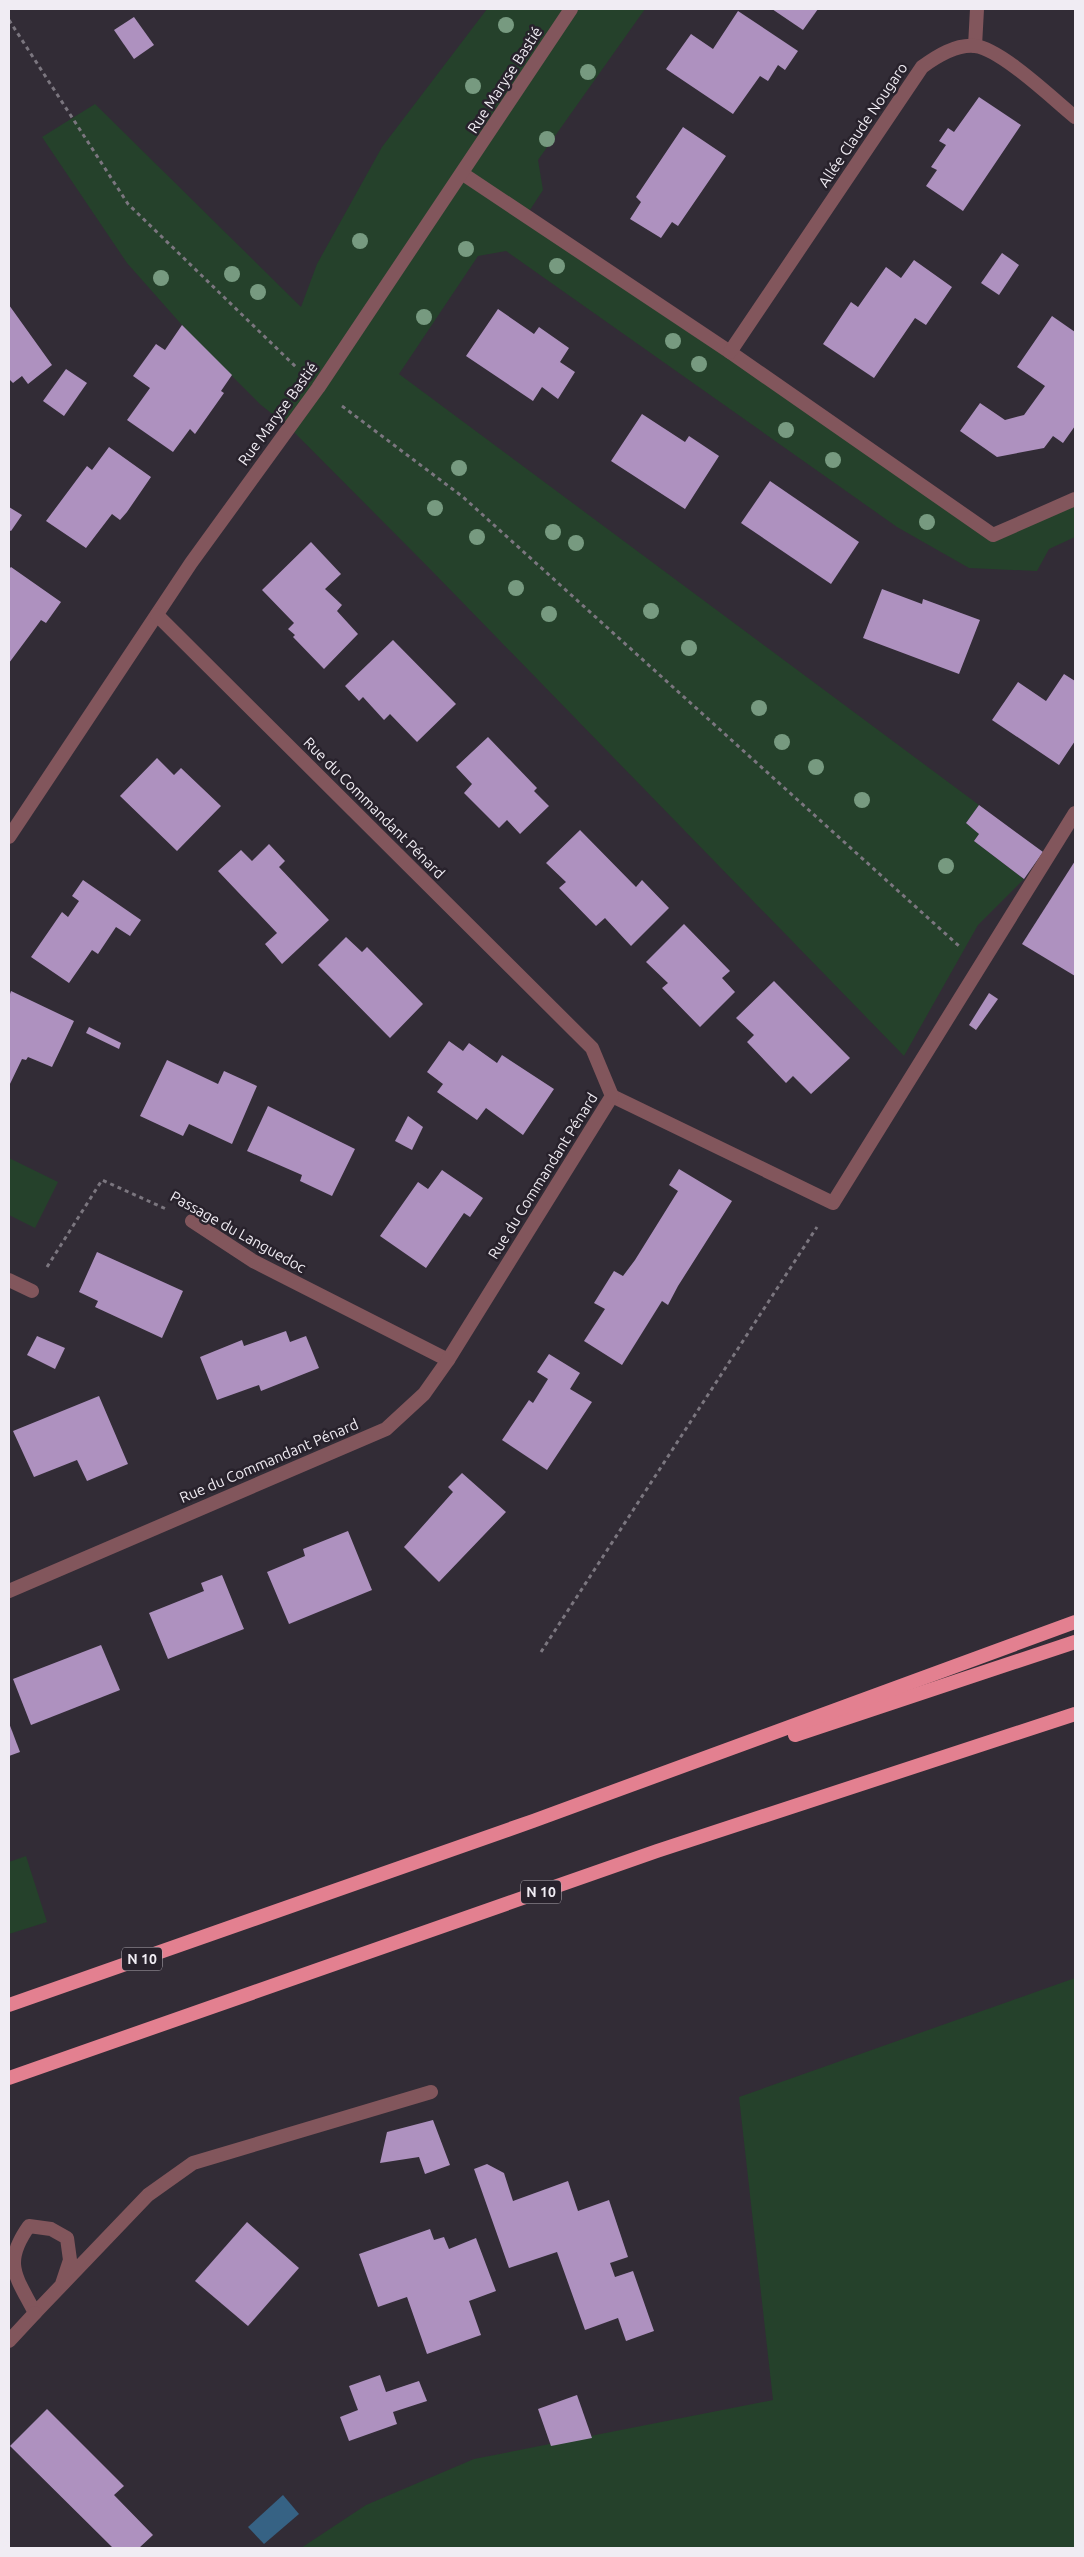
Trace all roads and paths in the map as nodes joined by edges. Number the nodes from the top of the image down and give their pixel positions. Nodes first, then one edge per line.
1 (571, 9) edge
2 (977, 9) edge
3 (9, 20) edge
4 (975, 46) junction
5 (1075, 117) edge
6 (462, 174) junction
7 (730, 352) junction
8 (318, 388) junction
9 (1075, 499) edge
10 (157, 615) junction
11 (1075, 813) edge
12 (9, 837) edge
13 (980, 965) junction
14 (612, 1096) junction
15 (833, 1203) junction
16 (192, 1221) joint
17 (9, 1280) edge
18 (32, 1292) joint
19 (448, 1360) junction
20 (9, 1591) edge
21 (1075, 1622) edge
22 (1075, 1642) edge
23 (540, 1652) dead end
24 (1075, 1714) edge
25 (533, 1821) junction
26 (9, 2005) edge
27 (9, 2078) edge
28 (431, 2092) dead end
29 (62, 2284) junction
30 (35, 2313) junction
31 (9, 2341) edge

1 - 6 street, Rue Maryse Bastié
2 - 4 street
3 - 8 path
4 - 5 street
4 - 7 street, Allée Claude Nougaro
6 - 7 street
6 - 8 street, Rue Maryse Bastié
7 - 9 street
8 - 10 street, Rue Maryse Bastié
8 - 13 path
10 - 12 street, Rue Maryse Bastié
10 - 14 street, Rue du Commandant Pénard
11 - 13 street
13 - 15 street
14 - 15 street
14 - 19 street, Rue du Commandant Pénard
15 - 23 path
16 - 18 path, Passage du Languedoc
16 - 19 street, Passage du Languedoc
17 - 18 street
19 - 20 street, Rue du Commandant Pénard
21 - 25 highway
22 - 25 highway, N 10
24 - 27 highway, N 10
25 - 26 highway, N 10
28 - 29 street
29 - 30 street
29 - 30 street
30 - 31 street

